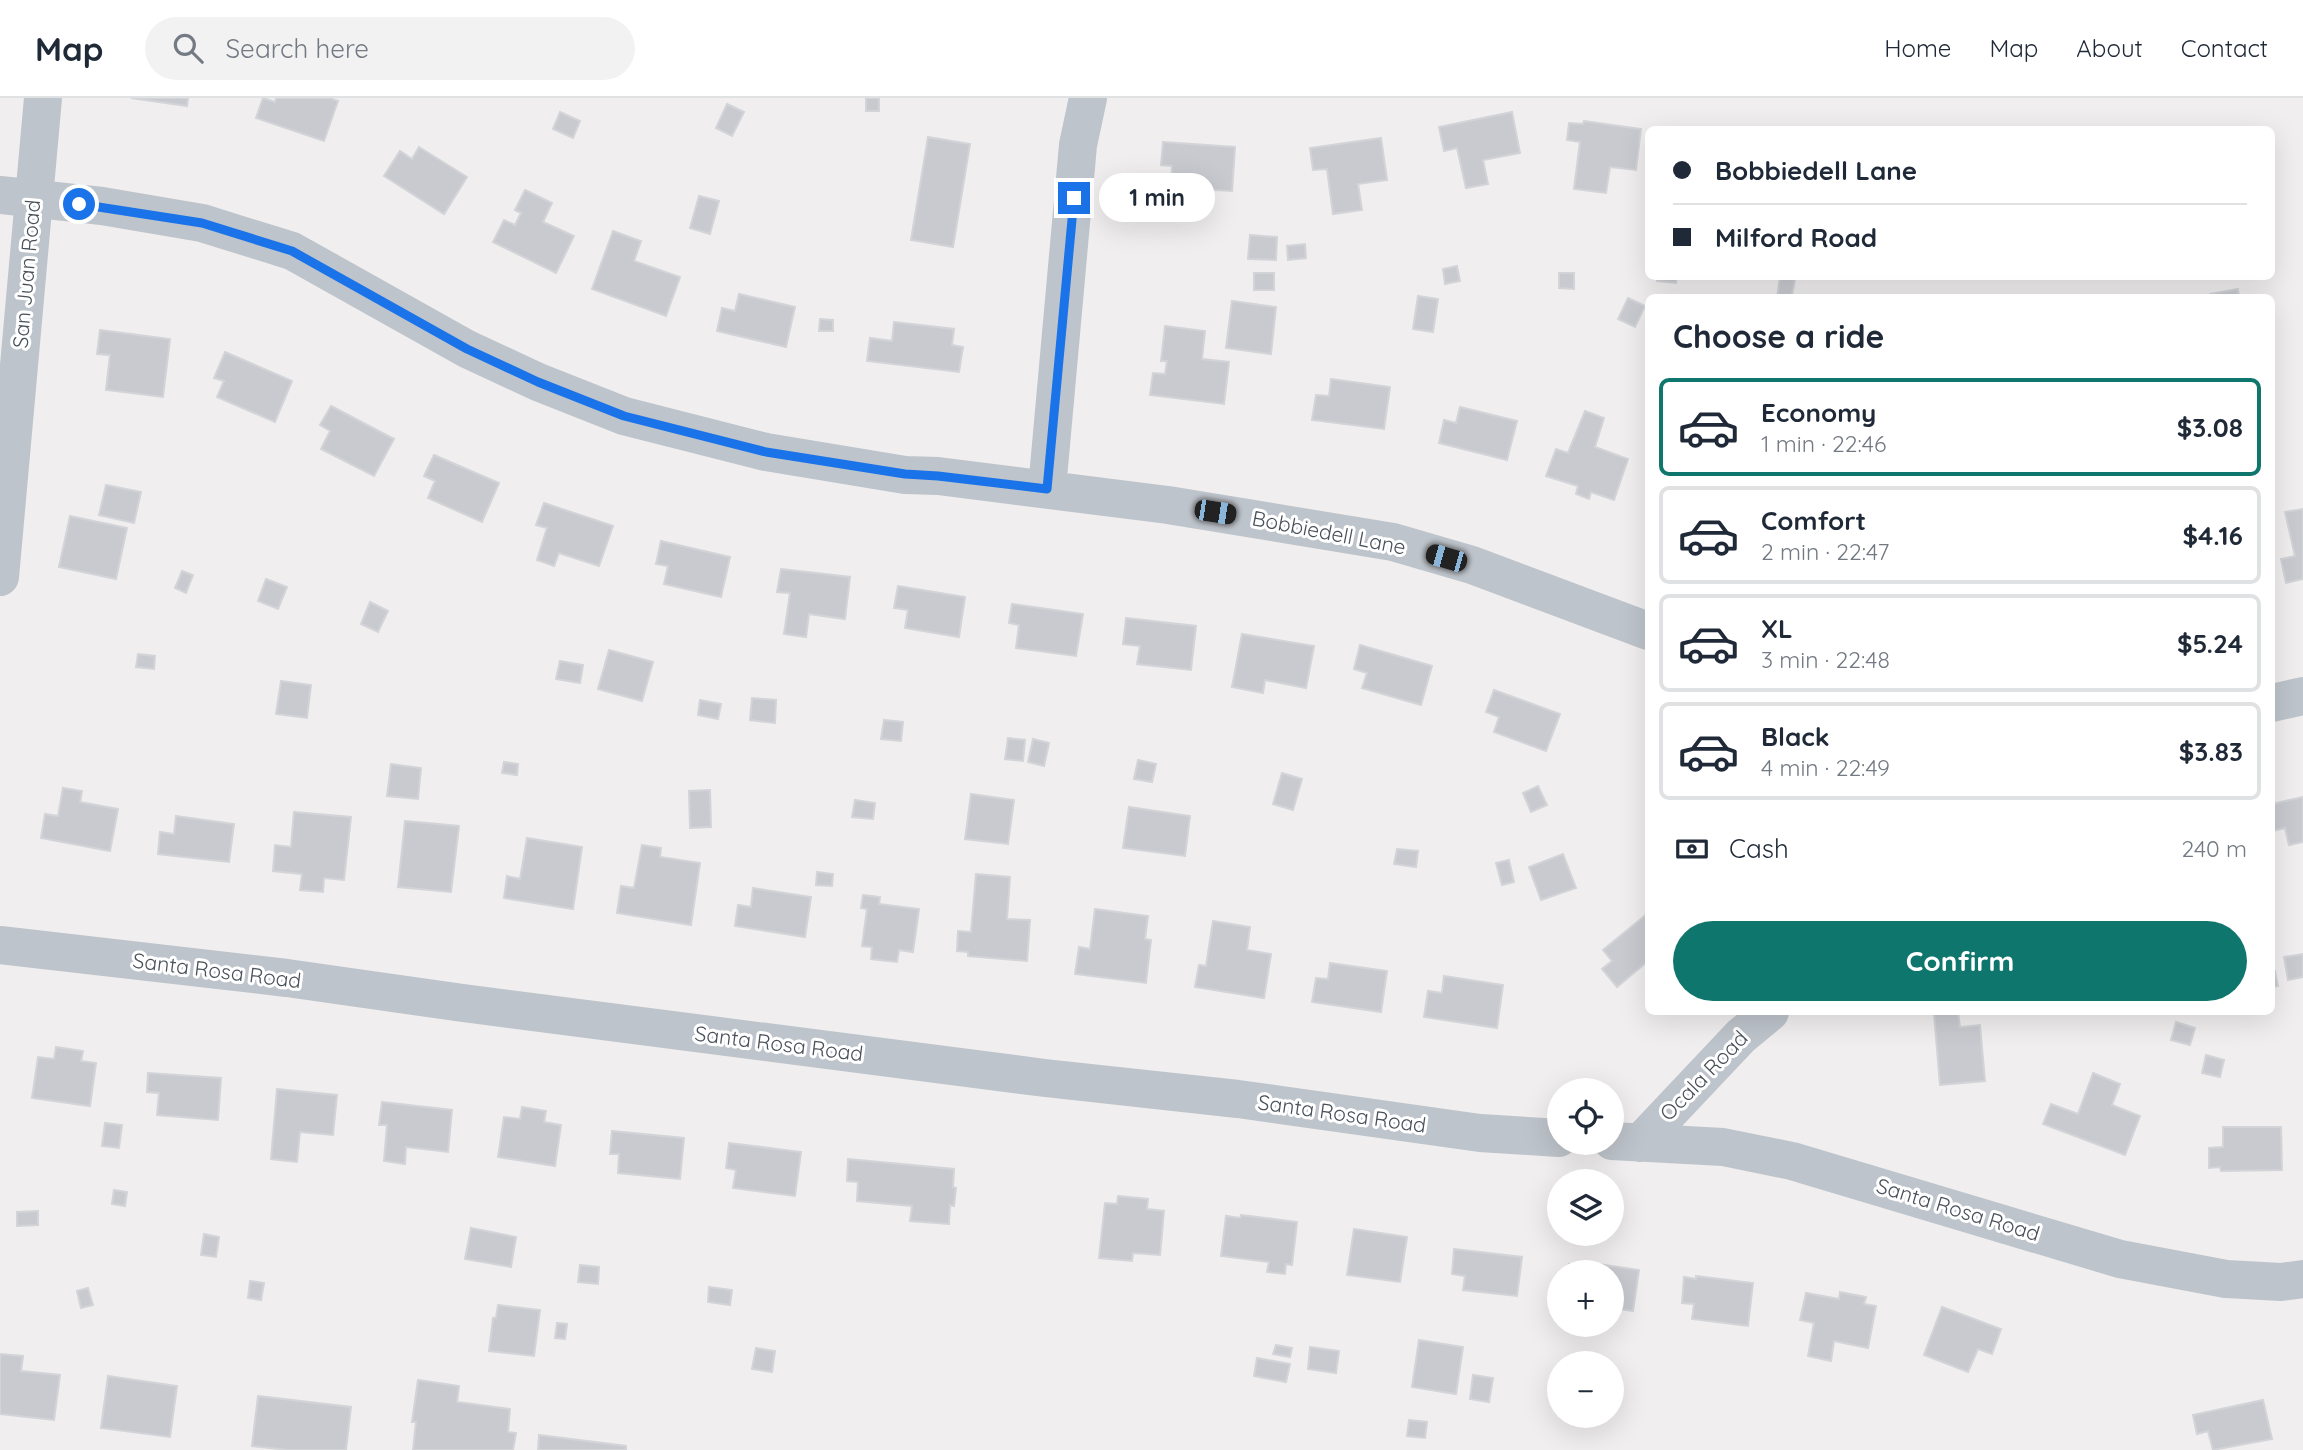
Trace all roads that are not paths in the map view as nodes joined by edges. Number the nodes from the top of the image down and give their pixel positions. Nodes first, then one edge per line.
1 (43, 98) edge
2 (1088, 98) edge
3 (17, 197) edge
4 (1047, 489) junction
5 (0, 576) edge
6 (1645, 630) edge
7 (2303, 696) edge
8 (2275, 702) edge
9 (0, 946) edge
10 (1766, 1015) edge
11 (1547, 1137) edge
12 (1626, 1142) edge
13 (2303, 1279) edge

1 - 3 street, San Juan Road
2 - 4 street
3 - 4 street, Bobbiedell Lane
3 - 5 street, San Juan Road
4 - 6 street, Bobbiedell Lane
7 - 8 street
9 - 11 street, Santa Rosa Road
10 - 12 street, Ocala Road
12 - 13 street, Santa Rosa Road

